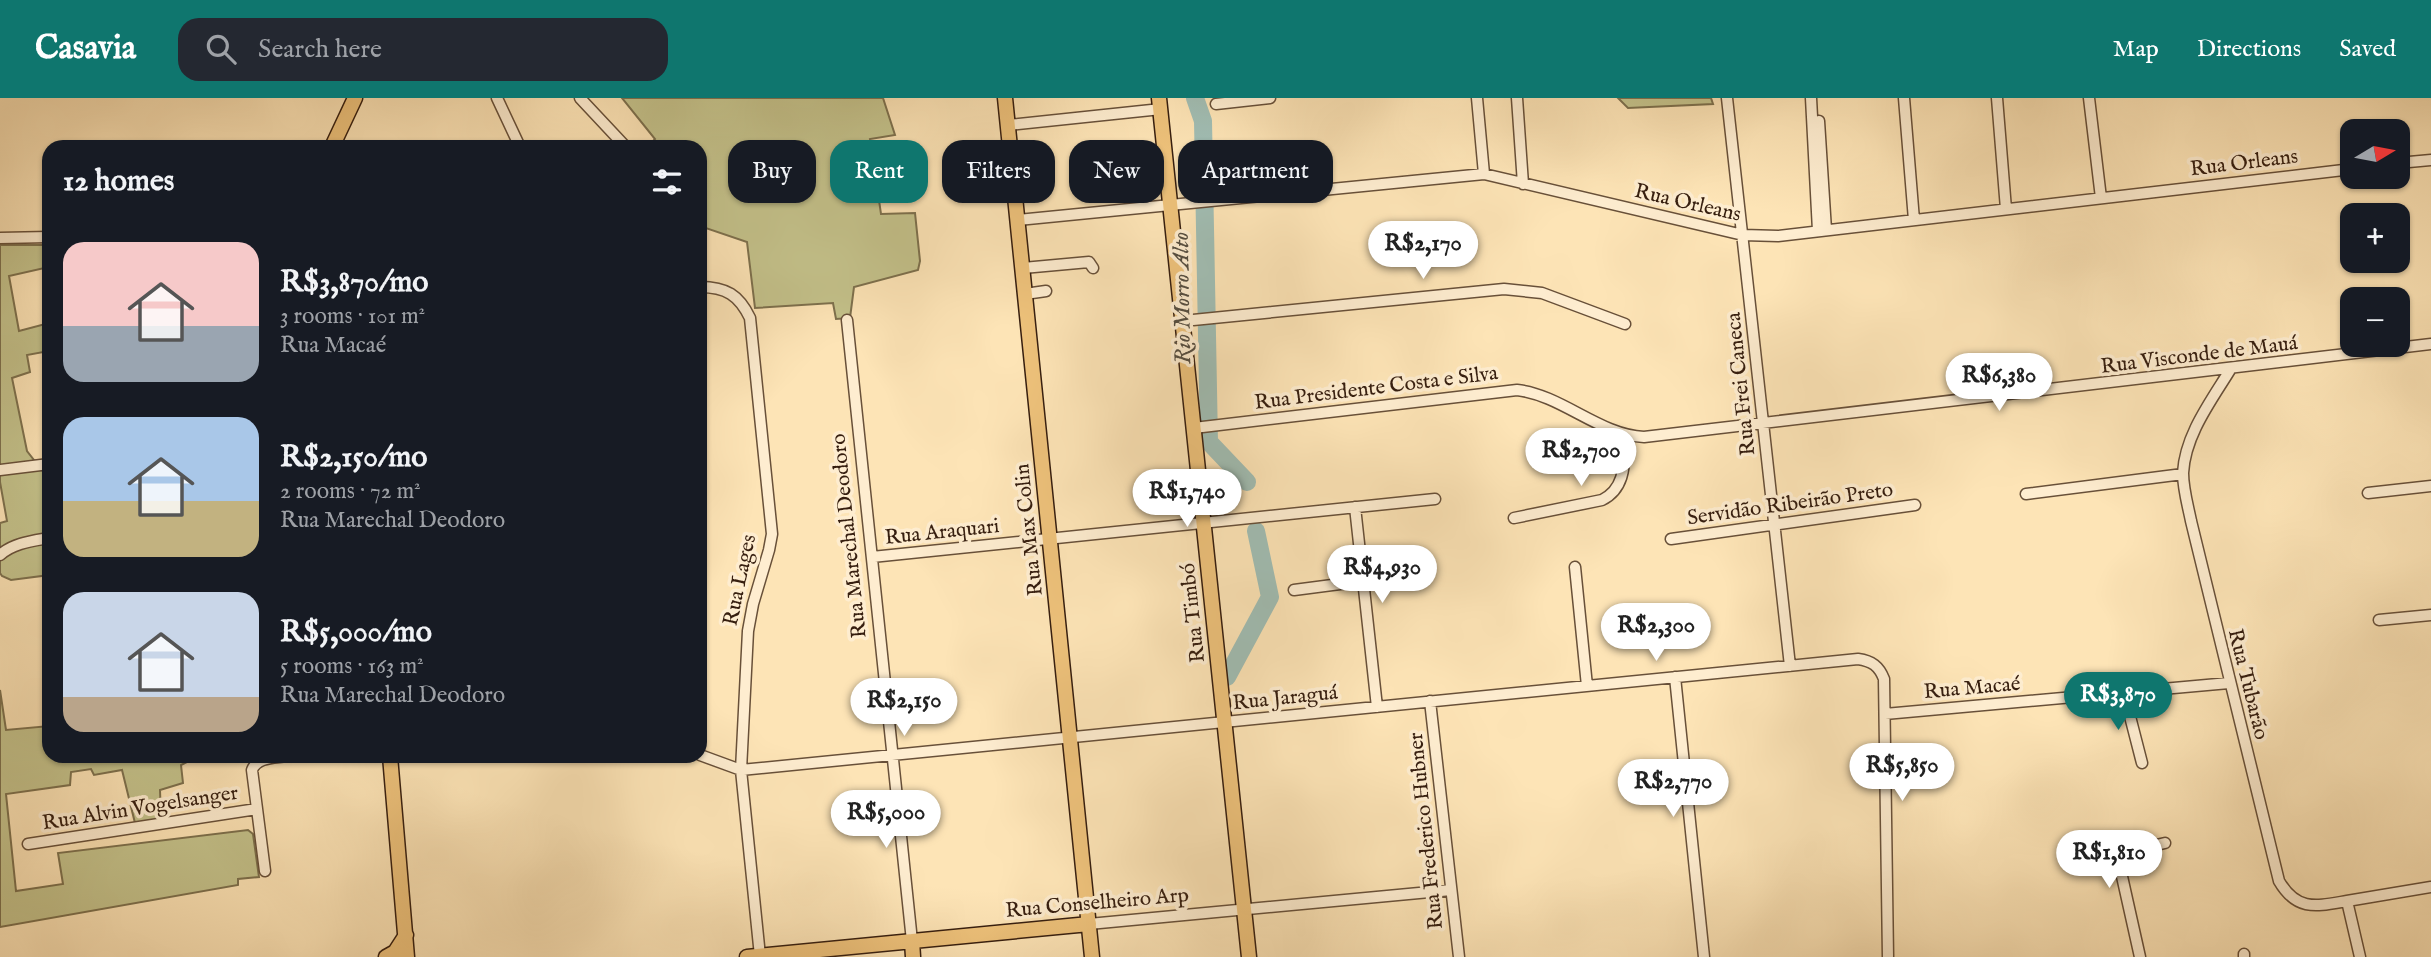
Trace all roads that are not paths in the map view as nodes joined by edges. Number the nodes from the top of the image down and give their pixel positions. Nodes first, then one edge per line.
1 (355, 98) edge
2 (497, 98) edge
3 (580, 98) edge
4 (1006, 98) edge
5 (1270, 98) edge
6 (1477, 98) edge
7 (1517, 98) edge
8 (1727, 98) edge
9 (1811, 98) edge
10 (1904, 98) edge
11 (1997, 98) edge
12 (2089, 98) edge
13 (1160, 104) edge
14 (1216, 104) dead end
15 (1819, 121) dead end
16 (1008, 125) junction
17 (335, 140) edge
18 (517, 140) edge
19 (619, 140) edge
20 (2431, 160) edge
21 (2410, 162) edge
22 (2340, 170) edge
23 (1484, 174) junction
24 (1523, 184) junction
25 (2101, 198) junction
26 (1171, 205) junction
27 (2006, 209) junction
28 (1018, 220) junction
29 (1914, 220) junction
30 (1822, 231) junction
31 (1743, 235) junction
32 (0, 237) edge
33 (42, 237) edge
34 (1023, 268) junction
35 (1093, 268) dead end
36 (707, 288) edge
37 (1046, 291) dead end
38 (1025, 294) junction
39 (847, 320) dead end
40 (1189, 321) junction
41 (1625, 324) dead end
42 (2431, 344) edge
43 (2230, 370) junction
44 (1763, 424) junction
45 (1198, 427) junction
46 (1626, 435) junction
47 (42, 465) edge
48 (0, 470) edge
49 (2183, 474) junction
50 (2431, 486) edge
51 (2368, 493) dead end
52 (2026, 495) dead end
53 (1435, 499) dead end
54 (1915, 505) dead end
55 (1355, 507) junction
56 (1514, 518) dead end
57 (1204, 523) junction
58 (1774, 525) junction
59 (42, 539) edge
60 (1050, 539) junction
61 (1671, 539) dead end
62 (0, 555) edge
63 (872, 557) junction
64 (1575, 567) dead end
65 (1363, 581) junction
66 (1294, 590) dead end
67 (2431, 615) edge
68 (2379, 620) dead end
69 (1790, 666) junction
70 (1675, 677) junction
71 (2229, 683) junction
72 (1587, 686) junction
73 (2124, 693) junction
74 (1430, 701) junction
75 (1377, 707) junction
76 (1885, 715) junction
77 (1225, 722) junction
78 (1070, 737) junction
79 (892, 755) junction
80 (707, 758) edge
81 (257, 763) edge
82 (391, 763) edge
83 (2142, 763) dead end
84 (741, 770) junction
85 (257, 809) junction
86 (2165, 843) dead end
87 (28, 844) dead end
88 (2117, 855) junction
89 (2070, 865) dead end
90 (265, 871) dead end
91 (2431, 887) edge
92 (1451, 890) junction
93 (2347, 901) junction
94 (1244, 909) junction
95 (1089, 924) junction
96 (406, 935) junction
97 (912, 941) junction
98 (386, 957) edge
99 (407, 957) edge
100 (756, 957) edge
101 (913, 957) edge
102 (1092, 957) edge
103 (1249, 957) edge
104 (1459, 957) edge
105 (1704, 957) edge
106 (1888, 957) edge
107 (2140, 957) edge
108 (2360, 957) edge

1 - 17 main road
2 - 18 street
3 - 19 street
4 - 16 main road, Rua Max Colin
5 - 14 street
6 - 23 street
7 - 24 street
8 - 31 street, Rua Frei Caneca
9 - 30 street
10 - 29 street
11 - 27 street
12 - 25 street
13 - 16 street
13 - 26 main road, Rua Timbó
15 - 30 street
16 - 28 main road, Rua Max Colin
20 - 21 street
22 - 25 street, Rua Orleans
23 - 24 street, Rua Orleans
23 - 26 street, Rua Orleans
24 - 31 street, Rua Orleans
25 - 27 street, Rua Orleans
26 - 28 street, Rua Orleans
26 - 40 main road, Rua Timbó
27 - 29 street, Rua Orleans
28 - 34 main road, Rua Max Colin
29 - 30 street, Rua Orleans
30 - 31 street, Rua Orleans
31 - 44 street, Rua Frei Caneca
32 - 33 street
34 - 35 street
34 - 38 main road, Rua Max Colin
36 - 84 street, Rua Lages
37 - 38 street
38 - 60 main road, Rua Max Colin
39 - 63 street, Rua Marechal Deodoro
40 - 41 street
40 - 45 main road, Rua Timbó
42 - 43 street, Rua Visconde de Mauá
43 - 44 street, Rua Visconde de Mauá
43 - 49 street, Rua Tubarão
44 - 46 street, Rua Presidente Costa e Silva
44 - 58 street, Rua Frei Caneca
45 - 46 street, Rua Presidente Costa e Silva
45 - 57 main road, Rua Timbó
46 - 56 street
47 - 48 street
49 - 52 street
49 - 71 street, Rua Tubarão
50 - 51 street
53 - 55 street, Rua Araquari
54 - 58 street, Servidão Ribeirão Preto
55 - 57 street, Rua Araquari
55 - 65 street
57 - 60 street, Rua Araquari
57 - 77 main road, Rua Timbó
58 - 61 street, Servidão Ribeirão Preto
58 - 69 street, Rua Frei Caneca
59 - 62 street
60 - 63 street, Rua Araquari
60 - 78 main road, Rua Max Colin
63 - 79 street, Rua Marechal Deodoro
64 - 72 street
65 - 66 street
65 - 75 street
67 - 68 street
69 - 70 street, Rua Jaraguá
69 - 76 street, Rua Jaraguá
70 - 72 street, Rua Jaraguá
70 - 105 street
71 - 73 street, Rua Macaé
71 - 93 street, Rua Tubarão
72 - 74 street, Rua Jaraguá
73 - 76 street, Rua Macaé
73 - 83 street
74 - 75 street, Rua Jaraguá
74 - 92 street, Rua Frederico Hubner
75 - 77 street, Rua Jaraguá
76 - 106 street
77 - 78 street, Rua Jaraguá
77 - 94 main road, Rua Timbó
78 - 79 street, Rua Jaraguá
78 - 95 main road, Rua Max Colin
79 - 84 street, Rua Jaraguá
79 - 97 street, Rua Marechal Deodoro
80 - 84 street, Rua Jaraguá
81 - 85 street
82 - 96 main road
84 - 100 street, Rua Lages
85 - 87 street, Rua Alvin Vogelsanger
85 - 90 street
86 - 88 street
88 - 89 street
88 - 107 street
91 - 93 street, Rua Tubarão
92 - 94 street, Rua Conselheiro Arp
92 - 104 street, Rua Frederico Hubner
93 - 108 street
94 - 95 street, Rua Conselheiro Arp
94 - 103 main road, Rua Timbó
95 - 97 main road, Rua Conselheiro Arp
95 - 102 main road, Rua Max Colin
96 - 98 main road
96 - 99 main road
97 - 100 main road, Rua Conselheiro Arp
97 - 101 main road, Rua Marechal Deodoro

